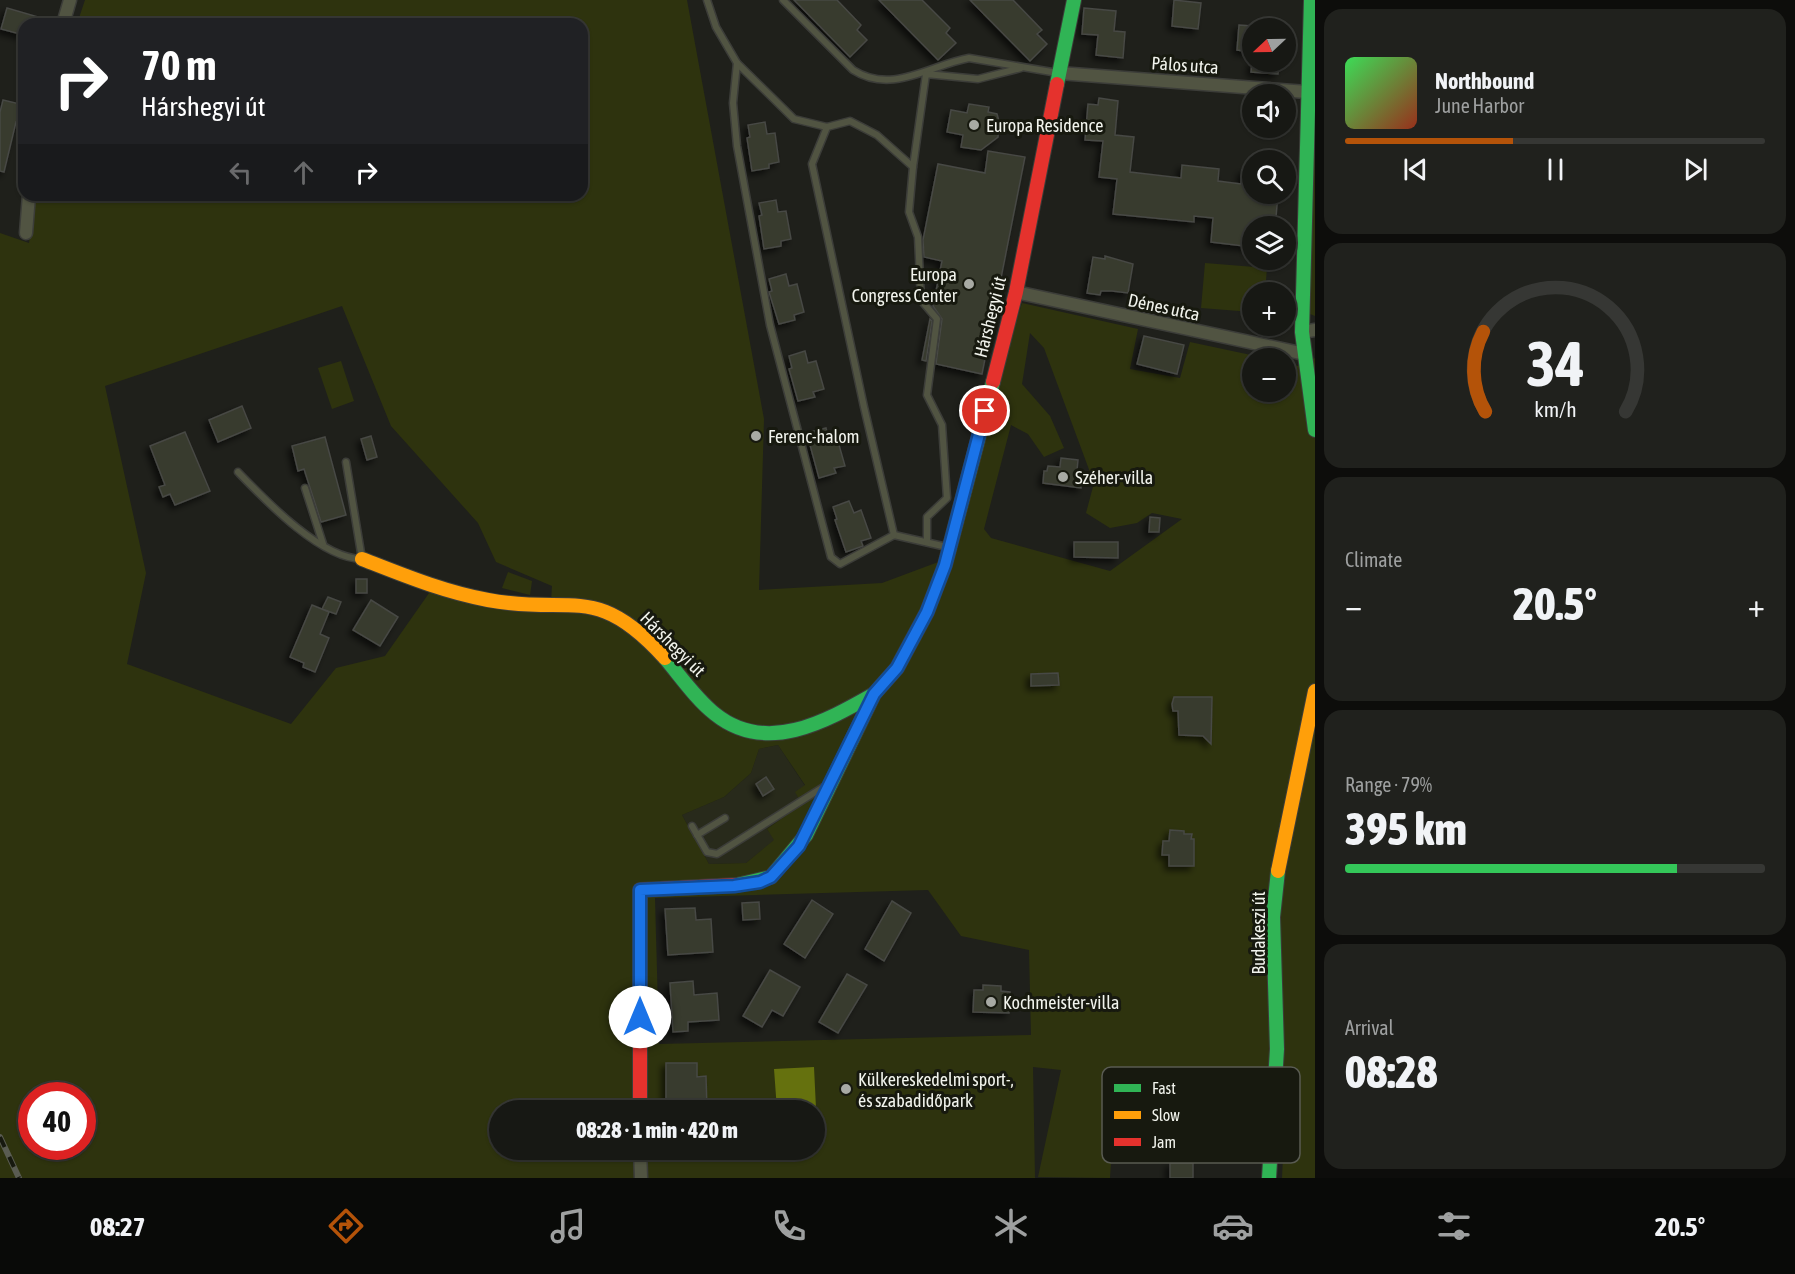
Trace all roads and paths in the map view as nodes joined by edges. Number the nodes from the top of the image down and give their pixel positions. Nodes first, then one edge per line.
1 (70, 0) edge
2 (707, 0) edge
3 (783, 0) edge
4 (1074, 0) edge
5 (1311, 0) edge
6 (65, 18) edge
7 (737, 63) junction
8 (1024, 67) junction
9 (1059, 73) junction
10 (926, 74) junction
11 (1307, 92) junction
12 (827, 127) junction
13 (913, 167) junction
14 (29, 201) edge
15 (26, 233) dead end
16 (1016, 292) junction
17 (1309, 331) edge
18 (1305, 354) junction
19 (1315, 430) edge
20 (346, 462) dead end
21 (238, 472) dead end
22 (305, 488) dead end
23 (894, 535) junction
24 (927, 542) junction
25 (323, 545) junction
26 (949, 547) junction
27 (362, 559) junction
28 (1315, 691) edge
29 (874, 694) junction
30 (829, 784) junction
31 (725, 818) dead end
32 (692, 826) dead end
33 (697, 835) junction
34 (1276, 1067) edge
35 (640, 1100) edge
36 (640, 1160) edge
37 (1270, 1163) edge
38 (641, 1178) edge
39 (1269, 1178) edge

1 - 6 street
2 - 7 lane
3 - 10 lane
4 - 9 street, Hárshegyi út
5 - 11 street
7 - 12 lane
7 - 23 lane
8 - 9 lane
8 - 10 lane
8 - 10 lane
9 - 11 street, Pálos utca
9 - 16 street, Hárshegyi út
10 - 13 lane
11 - 17 street
12 - 13 lane
12 - 23 lane
13 - 24 lane
14 - 15 street
16 - 18 street, Dénes utca
16 - 26 street, Hárshegyi út
17 - 18 street
18 - 19 street
20 - 27 lane
21 - 25 lane
22 - 25 lane
23 - 24 lane
24 - 26 lane
25 - 27 lane
26 - 29 street, Hárshegyi út
27 - 29 street, Hárshegyi út
28 - 34 street, Budakeszi út
29 - 30 street, Hárshegyi út
30 - 33 lane
30 - 35 street, Hárshegyi út
31 - 33 lane
32 - 33 lane
36 - 38 street
37 - 39 street, Budakeszi út

